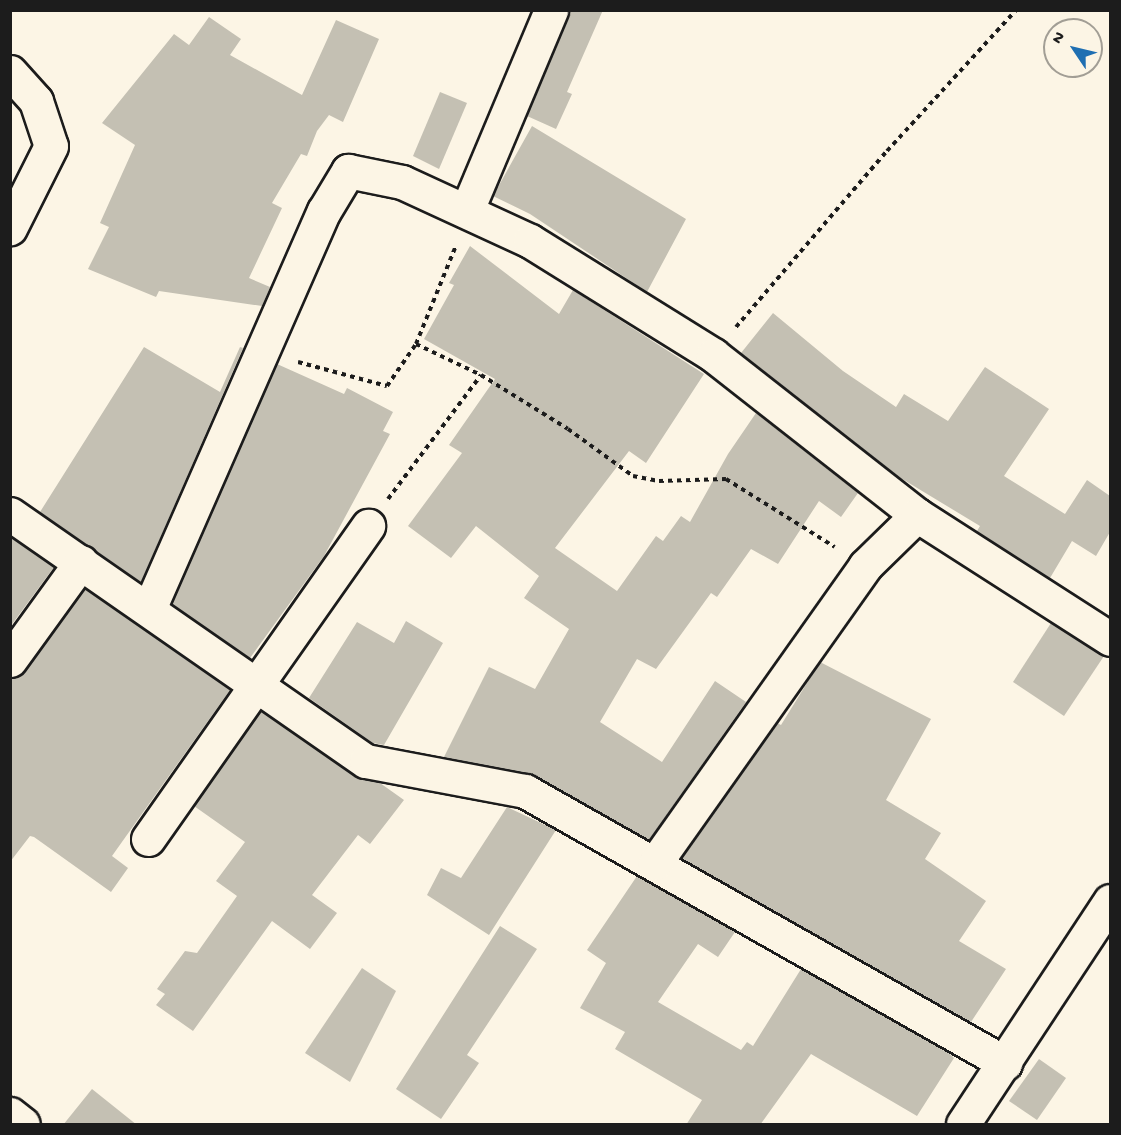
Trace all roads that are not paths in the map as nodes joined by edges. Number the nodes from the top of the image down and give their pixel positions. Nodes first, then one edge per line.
1 (551, 10) edge
2 (10, 72) edge
3 (467, 210) junction
4 (10, 228) edge
5 (10, 514) edge
6 (917, 515) junction
7 (368, 526) road end
8 (81, 562) junction
9 (149, 609) junction
10 (1110, 639) edge
11 (10, 660) edge
12 (258, 686) junction
13 (148, 839) dead end
14 (655, 863) junction
15 (1110, 901) edge
16 (1005, 1063) junction
17 (10, 1114) edge
18 (23, 1125) edge
19 (963, 1125) edge

1 - 3 street
2 - 4 street
3 - 6 street
3 - 9 street
5 - 8 street
6 - 10 street
6 - 14 street
7 - 12 street
8 - 9 street
8 - 11 street
9 - 12 street
12 - 13 street
12 - 14 street
14 - 16 street
15 - 16 street
16 - 19 street
17 - 18 street

